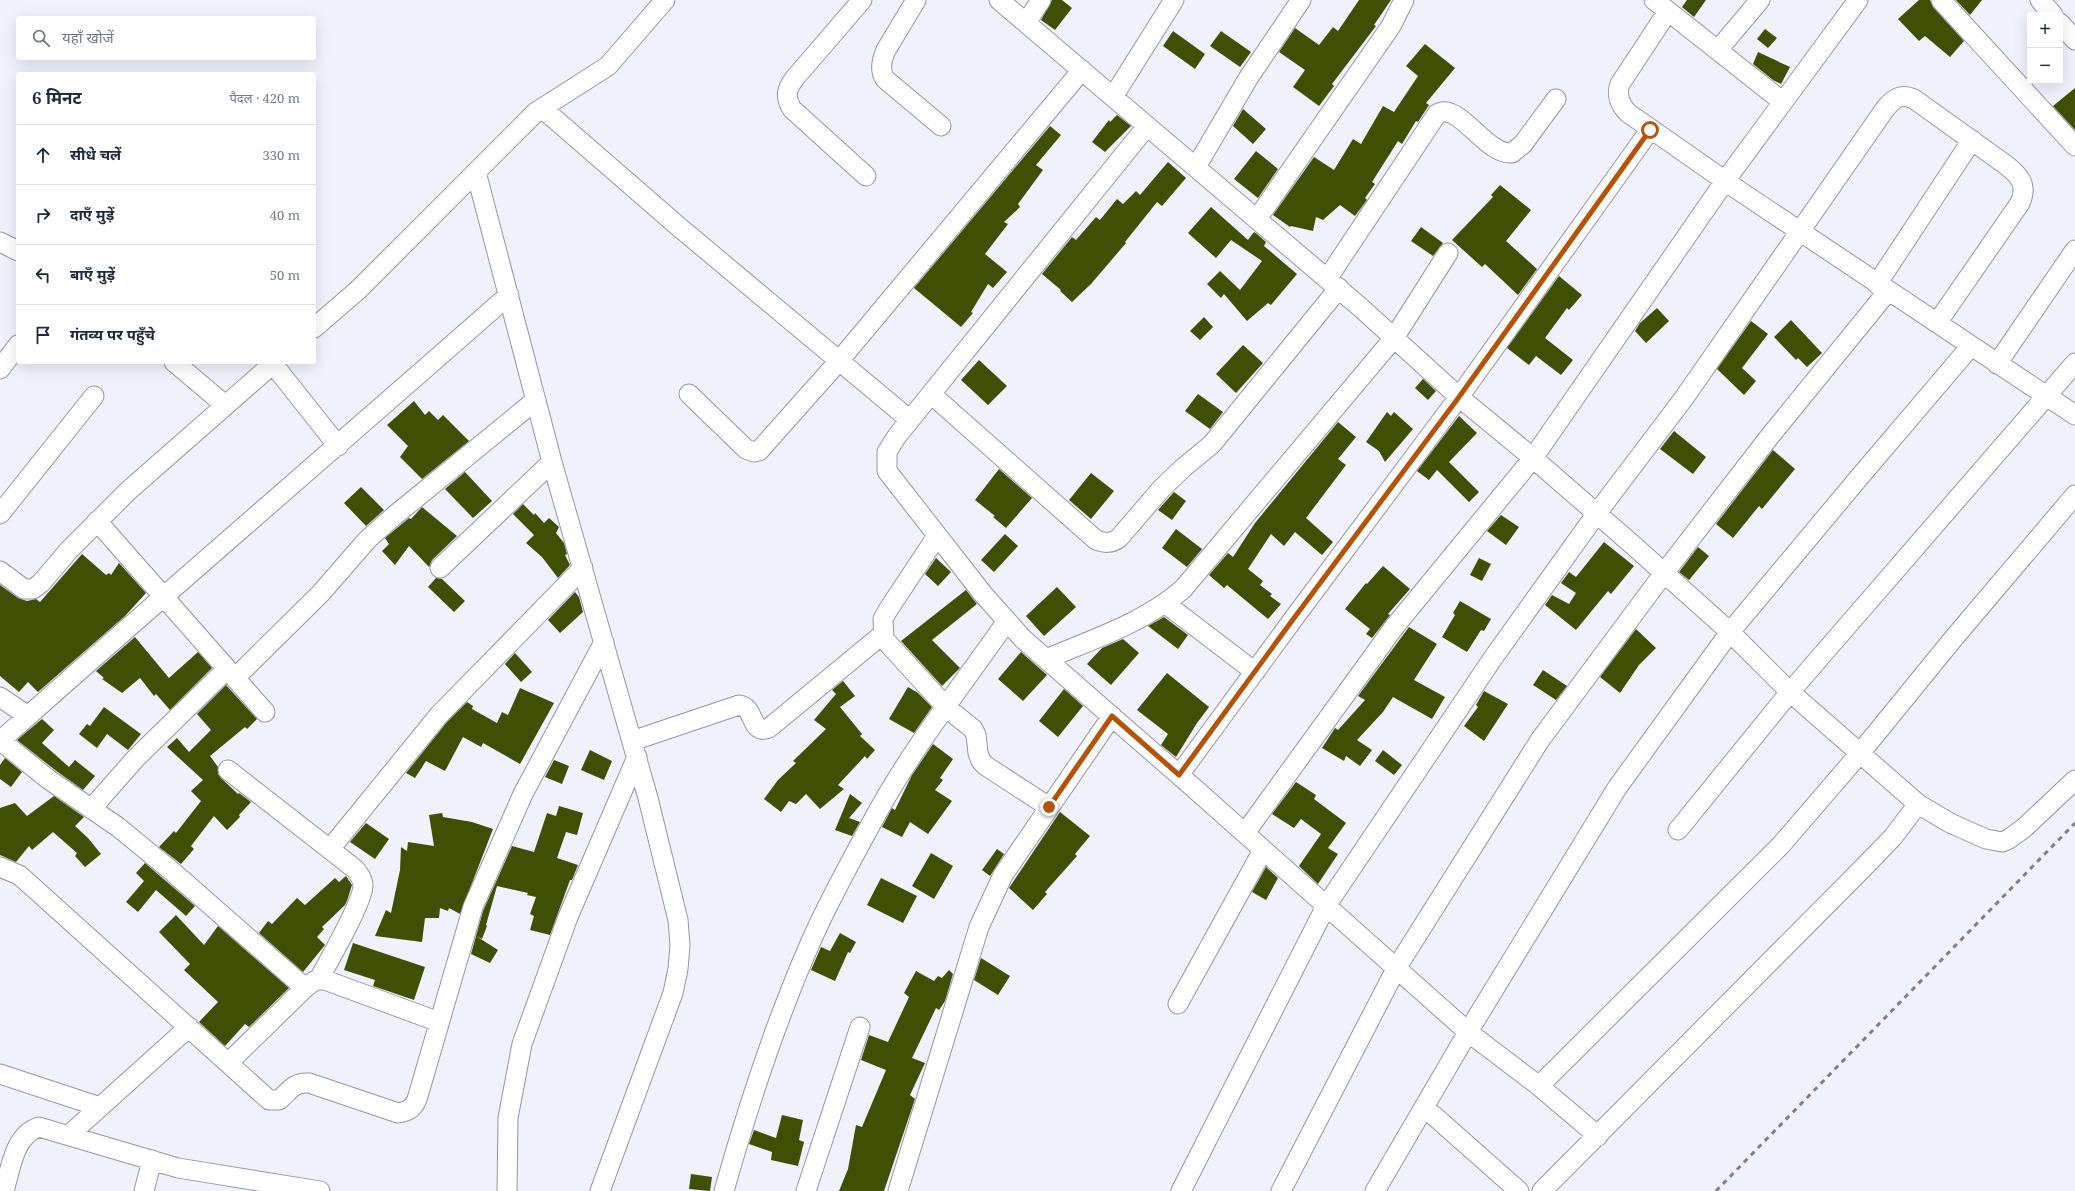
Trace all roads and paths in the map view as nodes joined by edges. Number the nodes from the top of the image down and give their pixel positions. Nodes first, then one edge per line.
1 (664, 0) edge
2 (862, 0) edge
3 (916, 0) edge
4 (999, 0) edge
5 (1041, 0) edge
6 (1174, 0) edge
7 (1301, 0) edge
8 (1404, 0) edge
9 (1760, 0) edge
10 (1858, 0) edge
11 (1941, 0) edge
12 (2040, 0) edge
13 (1661, 5) edge
14 (2050, 12) edge
15 (1026, 23) junction
16 (2063, 26) edge
17 (2075, 40) edge
18 (1718, 50) junction
19 (1082, 70) junction
20 (1113, 97) junction
21 (1556, 99) dead end
22 (1783, 102) junction
23 (542, 108) junction
24 (941, 126) dead end
25 (1147, 126) junction
26 (1650, 130) junction
27 (1972, 140) junction
28 (2075, 146) edge
29 (1196, 168) junction
30 (476, 172) junction
31 (866, 176) dead end
32 (1725, 181) junction
33 (1257, 219) junction
34 (1800, 232) junction
35 (0, 242) edge
36 (16, 250) edge
37 (2075, 250) edge
38 (1448, 252) dead end
39 (1333, 284) junction
40 (1882, 287) junction
41 (509, 295) junction
42 (1937, 324) junction
43 (316, 326) edge
44 (1394, 338) junction
45 (1971, 346) junction
46 (16, 348) edge
47 (839, 361) junction
48 (2075, 363) edge
49 (176, 364) edge
50 (273, 364) edge
51 (275, 364) edge
52 (1997, 364) junction
53 (0, 369) edge
54 (688, 394) dead end
55 (931, 394) junction
56 (94, 396) dead end
57 (2046, 396) junction
58 (1459, 397) junction
59 (536, 400) junction
60 (225, 405) junction
61 (2075, 415) edge
62 (910, 420) junction
63 (338, 446) junction
64 (1533, 458) junction
65 (552, 462) junction
66 (2075, 495) edge
67 (1597, 513) junction
68 (0, 514) edge
69 (97, 521) junction
70 (937, 536) junction
71 (440, 568) dead end
72 (583, 568) junction
73 (0, 570) edge
74 (1664, 573) junction
75 (163, 596) junction
76 (1166, 604) junction
77 (1007, 621) junction
78 (1730, 632) junction
79 (883, 634) junction
80 (604, 642) junction
81 (1046, 659) junction
82 (1254, 672) junction
83 (231, 673) junction
84 (1790, 692) junction
85 (0, 697) edge
86 (947, 708) junction
87 (265, 712) dead end
88 (28, 716) junction
89 (1112, 716) junction
90 (0, 741) edge
91 (634, 749) junction
92 (1861, 752) junction
93 (228, 770) dead end
94 (1179, 775) junction
95 (2075, 780) edge
96 (1918, 804) junction
97 (1049, 807) junction
98 (91, 809) junction
99 (1678, 830) dead end
100 (1245, 833) junction
101 (330, 849) junction
102 (1263, 850) junction
103 (0, 867) edge
104 (1326, 906) junction
105 (1397, 967) junction
106 (312, 984) junction
107 (1178, 1004) dead end
108 (439, 1022) junction
109 (189, 1027) junction
110 (860, 1027) dead end
111 (1468, 1032) junction
112 (228, 1063) junction
113 (0, 1074) edge
114 (1539, 1086) junction
115 (100, 1107) junction
116 (1424, 1107) junction
117 (69, 1135) junction
118 (1598, 1136) junction
119 (152, 1160) junction
120 (1380, 1189) edge
121 (4, 1191) edge
122 (144, 1191) edge
123 (320, 1191) edge
124 (507, 1191) edge
125 (600, 1191) edge
126 (724, 1191) edge
127 (806, 1191) edge
128 (898, 1191) edge
129 (1181, 1191) edge
130 (1281, 1191) edge
131 (1519, 1191) edge
132 (1542, 1191) edge

1 - 23 street
2 - 31 street
3 - 24 street
4 - 15 street
5 - 15 street
6 - 20 street
7 - 29 street
8 - 33 street
9 - 18 street
10 - 22 street
11 - 28 street
12 - 14 street
13 - 18 street
13 - 26 street
15 - 19 street
16 - 17 street
18 - 22 street
19 - 20 street
19 - 47 street
20 - 25 street
21 - 39 street
22 - 32 street
23 - 30 street
23 - 47 street
25 - 29 street
25 - 55 street
26 - 32 street
26 - 58 street
27 - 34 street
27 - 40 street
27 - 42 street
29 - 33 street
30 - 41 street
30 - 43 street
32 - 34 street
32 - 64 street
33 - 39 street
34 - 40 street
34 - 67 street
35 - 36 street
37 - 52 street
38 - 44 street
39 - 44 street
39 - 55 street
40 - 42 street
40 - 74 street
41 - 59 street
41 - 63 street
42 - 45 street
44 - 58 street
44 - 76 street
45 - 52 street
45 - 78 street
46 - 53 street
47 - 54 street
47 - 62 street
48 - 57 street
49 - 60 street
50 - 60 street
51 - 63 street
52 - 57 street
55 - 62 street
56 - 68 street
57 - 61 street
57 - 84 street
58 - 64 street
58 - 82 street
59 - 65 street
59 - 83 street
60 - 69 street
62 - 70 street
63 - 75 street
64 - 67 street
64 - 100 street
65 - 71 street
65 - 72 street
66 - 92 street
67 - 74 street
67 - 104 street
69 - 73 street
69 - 75 street
70 - 77 street
70 - 79 street
72 - 80 street
72 - 101 street
74 - 78 street
74 - 105 street
75 - 83 street
75 - 88 street
76 - 81 street
76 - 82 street
77 - 81 street
77 - 86 street
78 - 84 street
78 - 111 street
79 - 86 street
79 - 91 street
80 - 91 street
80 - 108 street
81 - 89 street
82 - 94 street
83 - 87 street
83 - 98 street
84 - 92 street
84 - 99 street
85 - 88 street
86 - 97 street
86 - 126 street
88 - 90 street
89 - 94 street
89 - 97 street
90 - 98 street
91 - 124 street
91 - 125 street
92 - 96 street
92 - 114 street
93 - 101 street
94 - 100 street
95 - 96 street
96 - 118 street
97 - 128 street
98 - 106 street
100 - 102 street
101 - 106 street
102 - 104 street
102 - 107 street
103 - 109 street
104 - 105 street
104 - 129 street
105 - 111 street
105 - 130 street
106 - 108 street
106 - 112 street
108 - 112 street
109 - 112 street
109 - 115 street
110 - 127 street
111 - 114 street
111 - 116 street
113 - 115 street
114 - 118 street
115 - 117 street
116 - 120 street
116 - 131 street
117 - 119 street
117 - 121 street
118 - 132 street
119 - 122 street
119 - 123 street

